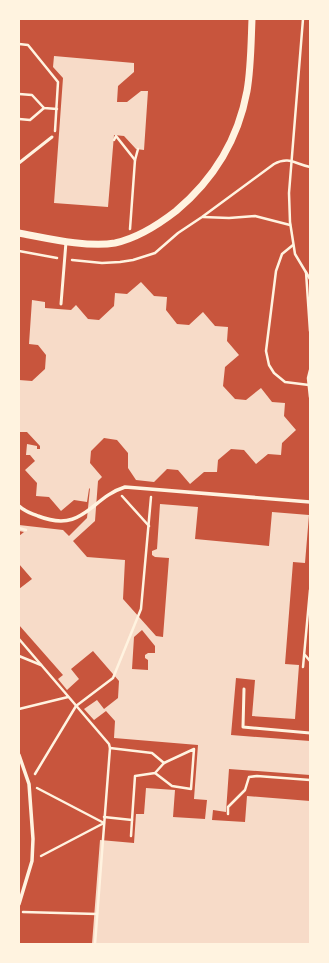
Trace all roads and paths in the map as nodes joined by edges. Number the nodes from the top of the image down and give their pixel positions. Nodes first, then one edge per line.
1 (252, 19) edge
2 (303, 19) edge
3 (19, 44) edge
4 (19, 94) edge
5 (44, 108) junction
6 (56, 109) junction
7 (19, 119) edge
8 (54, 136) joint
9 (114, 140) dead end
10 (138, 149) dead end
11 (135, 160) junction
12 (281, 160) dead end
13 (292, 161) junction
14 (19, 163) edge
15 (310, 167) edge
16 (202, 217) dead end
17 (290, 225) junction
18 (19, 234) edge
19 (129, 239) junction
20 (66, 241) junction
21 (294, 245) junction
22 (306, 271) junction
23 (310, 278) edge
24 (61, 304) dead end
25 (310, 332) edge
26 (310, 370) edge
27 (309, 385) junction
28 (310, 397) edge
29 (116, 489) junction
30 (152, 489) junction
31 (310, 502) edge
32 (19, 506) edge
33 (24, 511) junction
34 (19, 512) edge
35 (149, 526) junction
36 (19, 528) edge
37 (26, 530) dead end
38 (310, 590) edge
39 (19, 639) edge
40 (305, 655) junction
41 (19, 656) edge
42 (310, 661) edge
43 (41, 666) junction
44 (303, 667) dead end
45 (244, 689) dead end
46 (68, 697) junction
47 (76, 706) junction
48 (19, 708) edge
49 (310, 733) edge
50 (110, 748) junction
51 (19, 755) edge
52 (164, 763) junction
53 (155, 773) junction
54 (310, 780) edge
55 (29, 784) junction
56 (228, 814) dead end
57 (104, 817) junction
58 (132, 820) junction
59 (104, 823) junction
60 (131, 836) dead end
61 (32, 860) junction
62 (19, 904) edge
63 (19, 912) edge
64 (97, 914) junction
65 (95, 944) edge

1 - 19 street
2 - 13 path
3 - 6 path
4 - 5 path
5 - 6 path
5 - 7 path
6 - 8 path
8 - 14 lane
9 - 11 path
10 - 11 path
11 - 19 path
12 - 13 path
13 - 15 path
13 - 17 path
16 - 17 path
17 - 21 path
18 - 20 street
19 - 20 street
20 - 24 lane
21 - 22 path
21 - 27 path
22 - 23 path
22 - 25 path
26 - 27 path
27 - 28 path
29 - 30 street
29 - 33 street
29 - 35 path
30 - 31 street
30 - 35 path
32 - 33 street
33 - 34 street
35 - 47 path
36 - 37 path
38 - 40 path
39 - 43 path
40 - 42 path
40 - 44 path
41 - 43 path
43 - 46 path
45 - 49 lane
46 - 47 path
46 - 48 path
47 - 50 path
47 - 55 path
50 - 52 path
50 - 57 path
51 - 55 street
52 - 53 path
52 - 53 path
53 - 58 path
54 - 56 path
55 - 59 path
55 - 61 street
57 - 58 path
57 - 59 path
58 - 60 path
59 - 61 path
59 - 64 path
61 - 62 street
63 - 64 path
64 - 65 path

